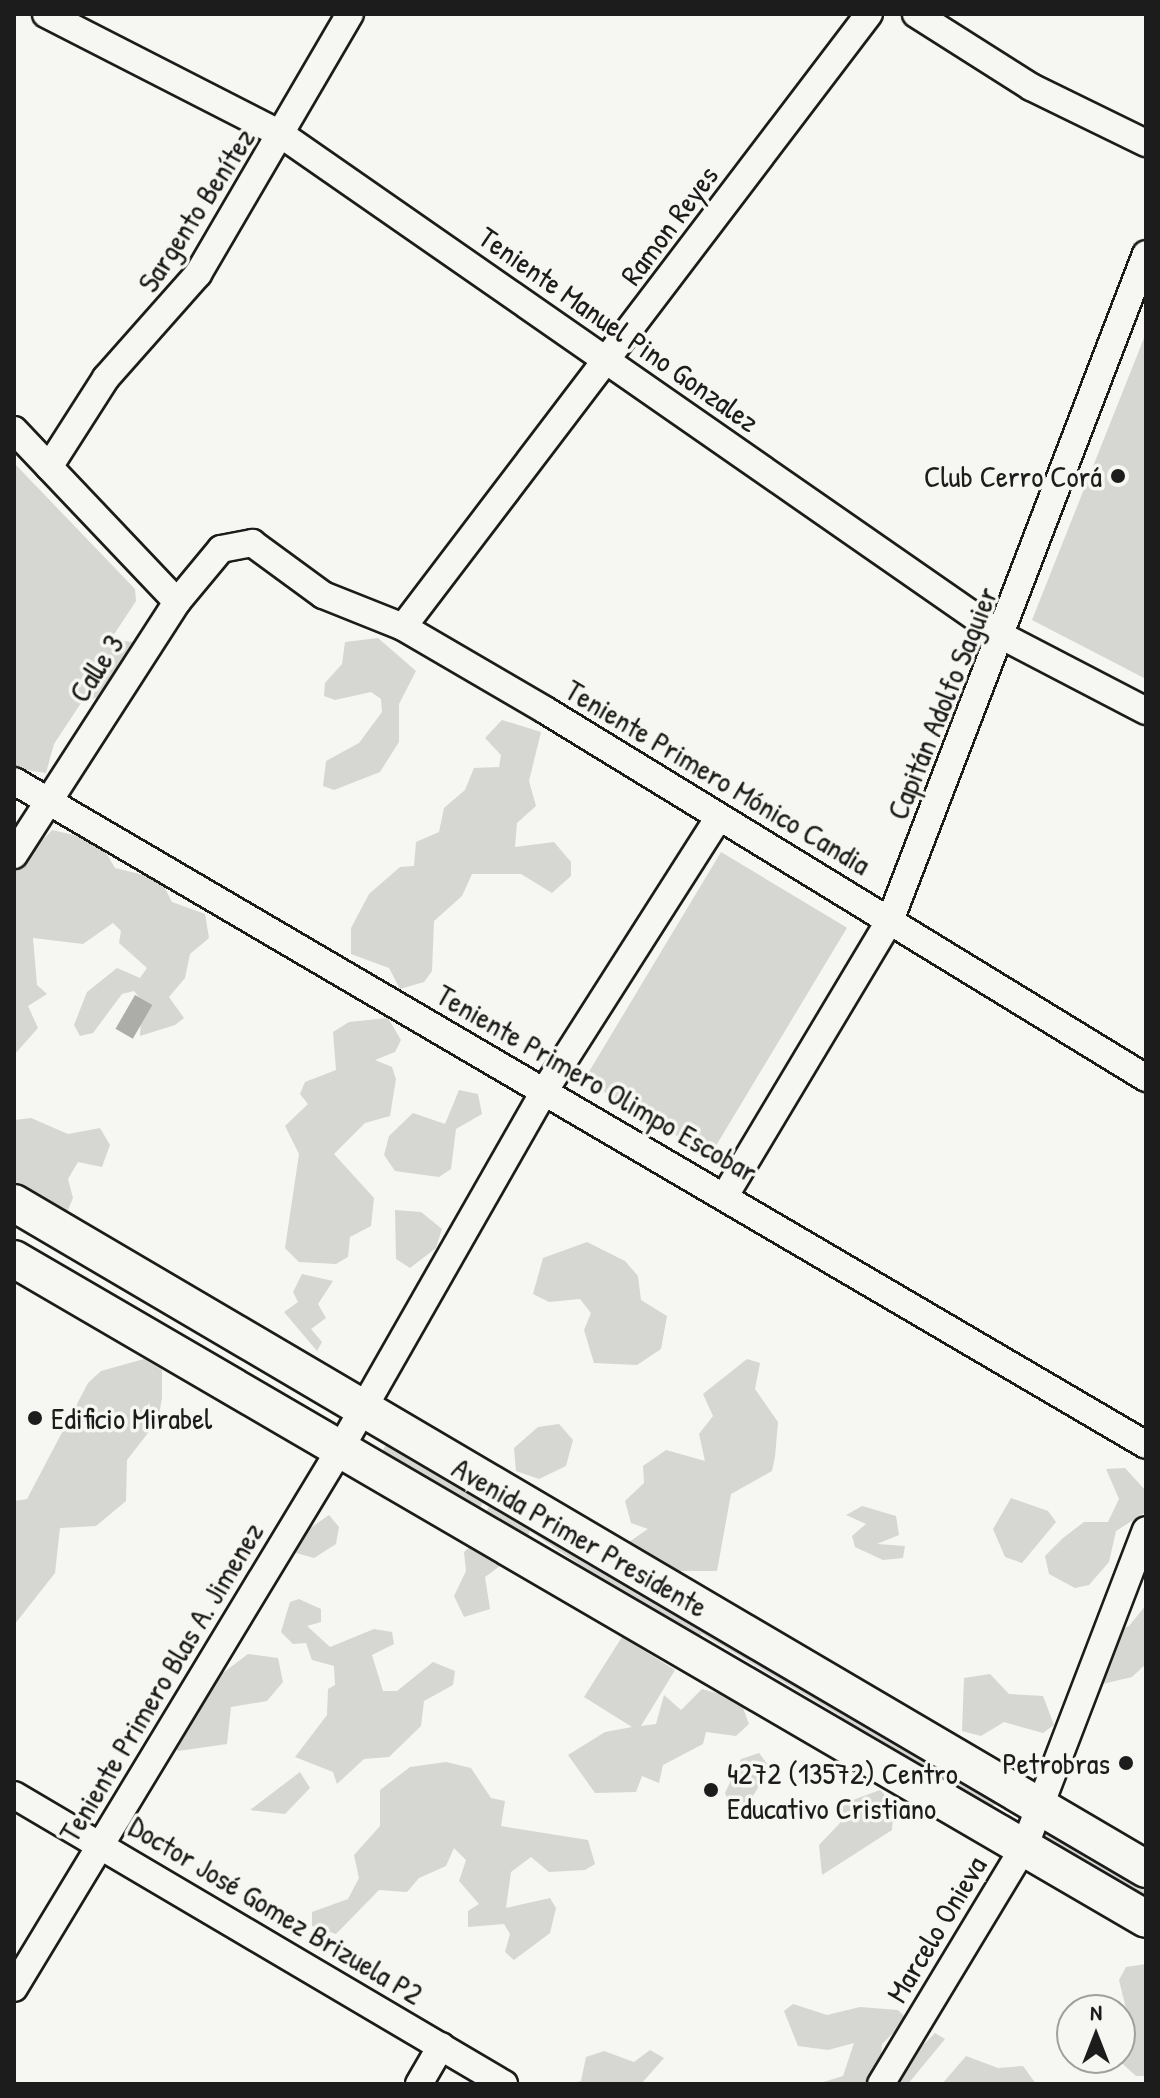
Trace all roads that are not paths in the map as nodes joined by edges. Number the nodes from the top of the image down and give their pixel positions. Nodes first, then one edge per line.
1 (46, 14) edge
2 (350, 14) edge
3 (916, 14) edge
4 (861, 17) edge
5 (282, 135) junction
6 (1146, 143) edge
7 (1146, 254) edge
8 (607, 359) junction
9 (14, 430) edge
10 (49, 467) junction
11 (252, 543) joint
12 (177, 602) junction
13 (403, 627) junction
14 (1004, 637) junction
15 (1146, 711) edge
16 (14, 781) edge
17 (48, 803) junction
18 (717, 820) junction
19 (14, 855) edge
20 (891, 918) junction
21 (1146, 1078) edge
22 (545, 1090) junction
23 (726, 1194) junction
24 (14, 1203) edge
25 (14, 1259) edge
26 (361, 1410) junction
27 (1146, 1445) edge
28 (339, 1451) junction
29 (1146, 1530) edge
30 (14, 1795) edge
31 (1042, 1805) junction
32 (100, 1842) junction
33 (1025, 1845) junction
34 (1146, 1869) edge
35 (1146, 1919) edge
36 (14, 1988) edge
37 (441, 2046) junction
38 (419, 2084) edge
39 (504, 2084) edge
40 (881, 2084) edge

1 - 5 street, Teniente Manuel Pino Gonzalez
2 - 5 street, Sargento Benítez
3 - 6 street
4 - 8 street, Ramon Reyes
5 - 8 street, Teniente Manuel Pino Gonzalez
5 - 10 street, Sargento Benítez
7 - 14 street, Capitán Adolfo Saguier
8 - 13 street, Ramon Reyes
8 - 14 street, Teniente Manuel Pino Gonzalez
9 - 10 street
10 - 12 street
11 - 12 street, Calle 3
11 - 13 street, Teniente Primero Mónico Candia
12 - 17 street, Calle 3
13 - 18 street, Teniente Primero Mónico Candia
14 - 15 street, Teniente Manuel Pino Gonzalez
14 - 20 street, Capitán Adolfo Saguier
16 - 17 street, Teniente Primero Olimpo Escobar
17 - 19 street, Calle 3
17 - 22 street, Teniente Primero Olimpo Escobar
18 - 20 street, Teniente Primero Mónico Candia
18 - 22 street, Teniente Primero Blas A. Jimenez
20 - 21 street, Teniente Primero Mónico Candia
20 - 23 street, Capitán Adolfo Saguier
22 - 23 street, Teniente Primero Olimpo Escobar
22 - 26 street, Teniente Primero Blas A. Jimenez
23 - 27 street, Teniente Primero Olimpo Escobar
24 - 26 main road, Avenida Primer Presidente
25 - 28 main road, Avenida Primer Presidente
26 - 28 street, Teniente Primero Blas A. Jimenez
26 - 31 main road, Avenida Primer Presidente
28 - 32 street, Teniente Primero Blas A. Jimenez
28 - 33 main road, Avenida Primer Presidente
29 - 31 street, Marcelo Onieva
30 - 32 street, Doctor José Gomez Brizuela P2
31 - 33 street, Marcelo Onieva
31 - 34 main road, Avenida Primer Presidente
32 - 36 street, Teniente Primero Blas A. Jimenez
32 - 37 street, Doctor José Gomez Brizuela P2
33 - 35 main road, Avenida Primer Presidente
33 - 40 street, Marcelo Onieva
37 - 38 street
37 - 39 street, Doctor José Gomez Brizuela P2

